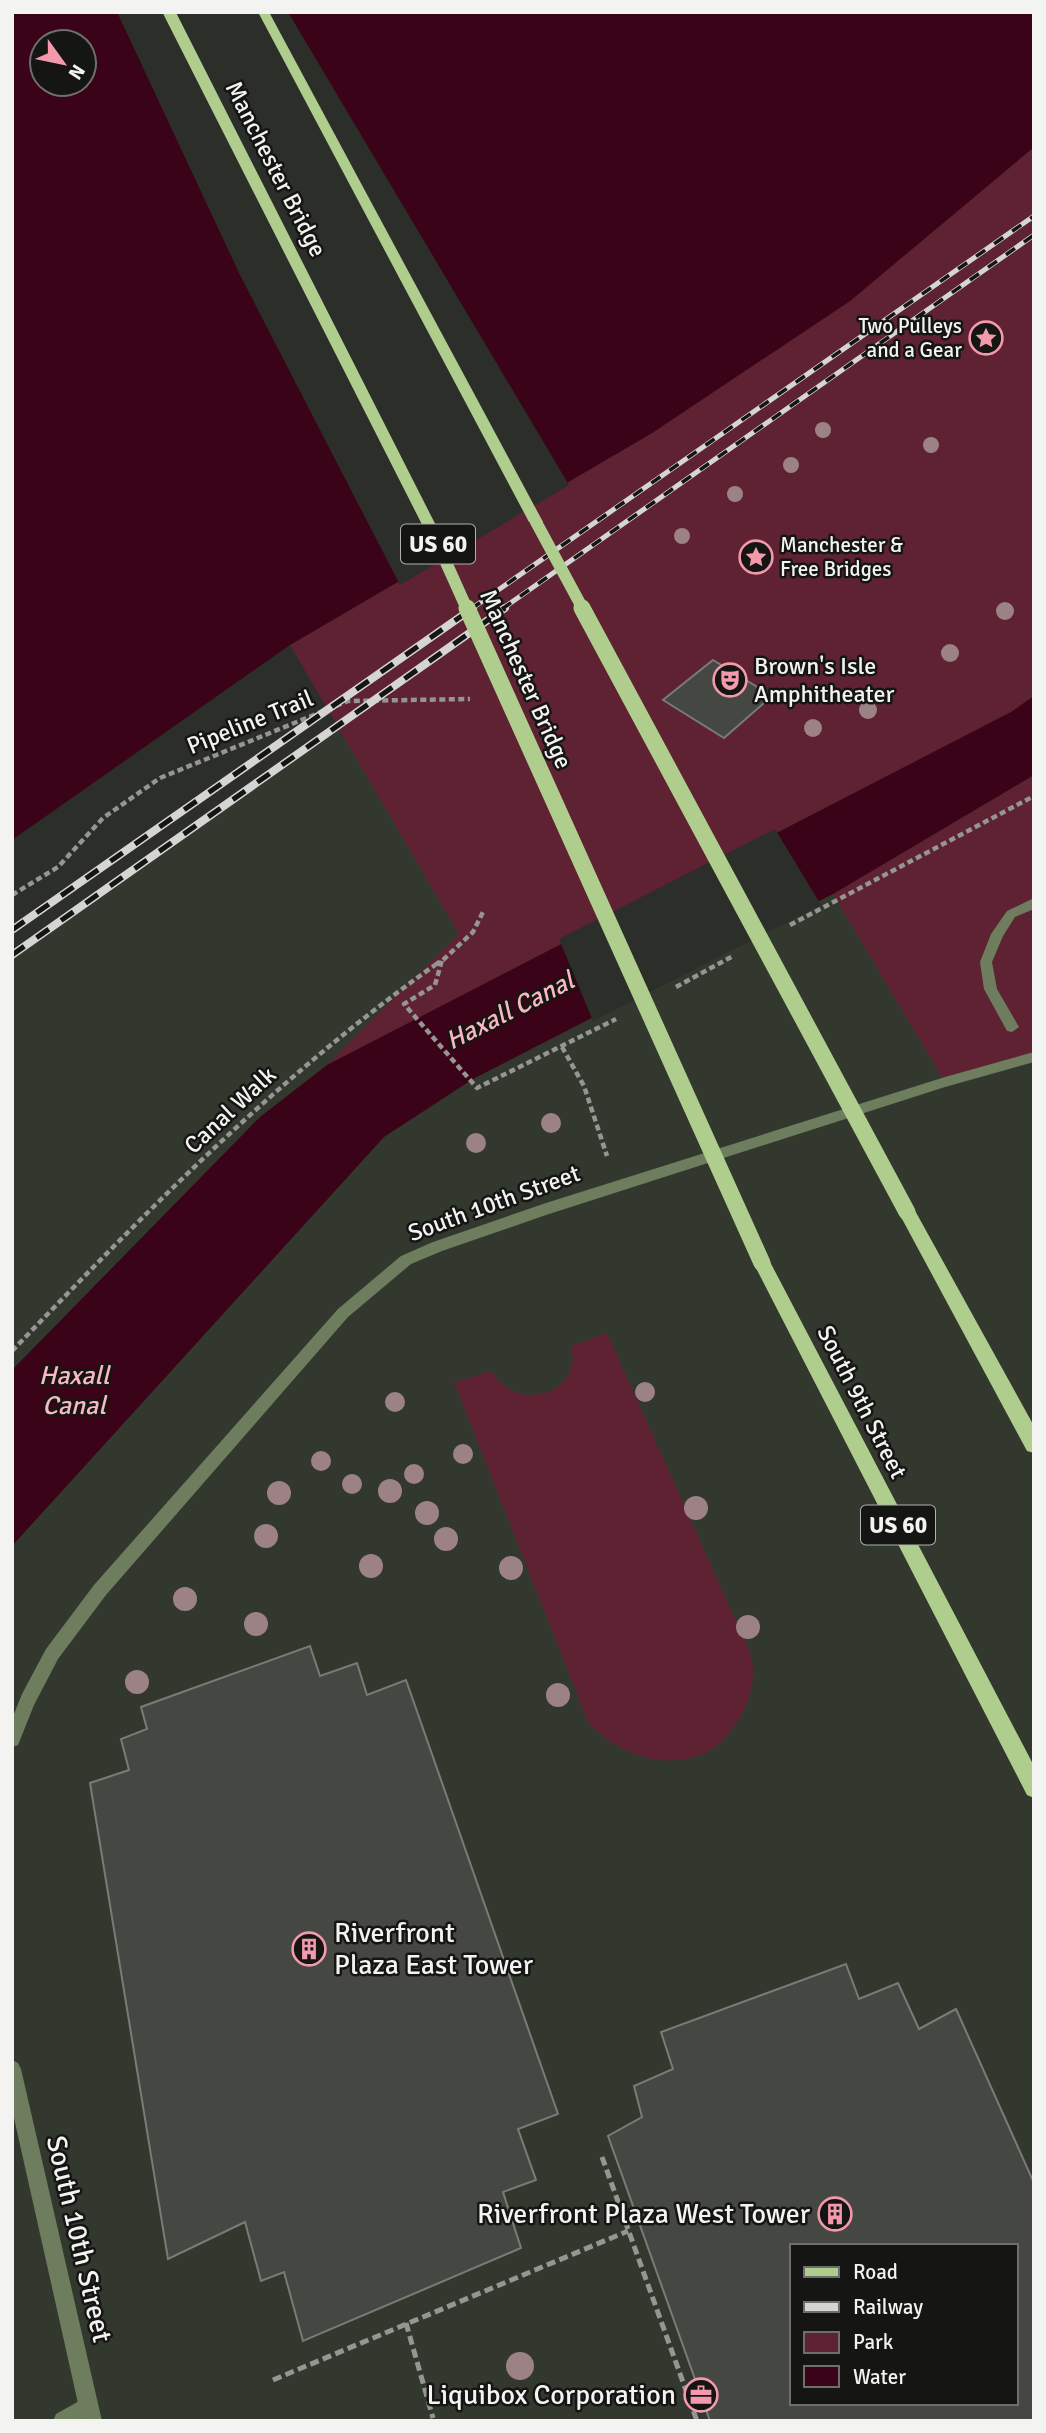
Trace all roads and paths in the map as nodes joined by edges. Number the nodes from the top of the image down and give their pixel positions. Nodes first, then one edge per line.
1 (169, 12) edge
2 (262, 12) edge
3 (480, 699) dead end
4 (1034, 796) edge
5 (12, 895) edge
6 (1034, 903) edge
7 (484, 910) dead end
8 (780, 931) dead end
9 (744, 950) dead end
10 (442, 960) junction
11 (672, 989) dead end
12 (623, 1016) dead end
13 (1012, 1027) dead end
14 (562, 1047) junction
15 (1034, 1057) edge
16 (609, 1164) dead end
17 (762, 1263) joint
18 (12, 1351) edge
19 (1034, 1445) edge
20 (12, 1739) edge
21 (1034, 1788) edge
22 (12, 2069) edge
23 (602, 2157) dead end
24 (628, 2231) junction
25 (406, 2323) junction
26 (273, 2380) dead end
27 (90, 2414) edge
28 (433, 2418) dead end
29 (63, 2421) edge
30 (697, 2421) edge

1 - 17 main road, Manchester Bridge / US 60, bridge
2 - 19 main road, bridge
3 - 5 path, Pipeline Trail
4 - 8 path
6 - 13 street
7 - 10 path, Canal Walk
9 - 11 path
10 - 14 path
10 - 18 path, Canal Walk
12 - 14 path
14 - 16 path
15 - 20 street, South 10th Street
17 - 21 main road, South 9th Street / US 60
22 - 27 street, South 10th Street
23 - 24 path
24 - 25 path
24 - 30 path
25 - 26 path
25 - 28 path
27 - 29 street

